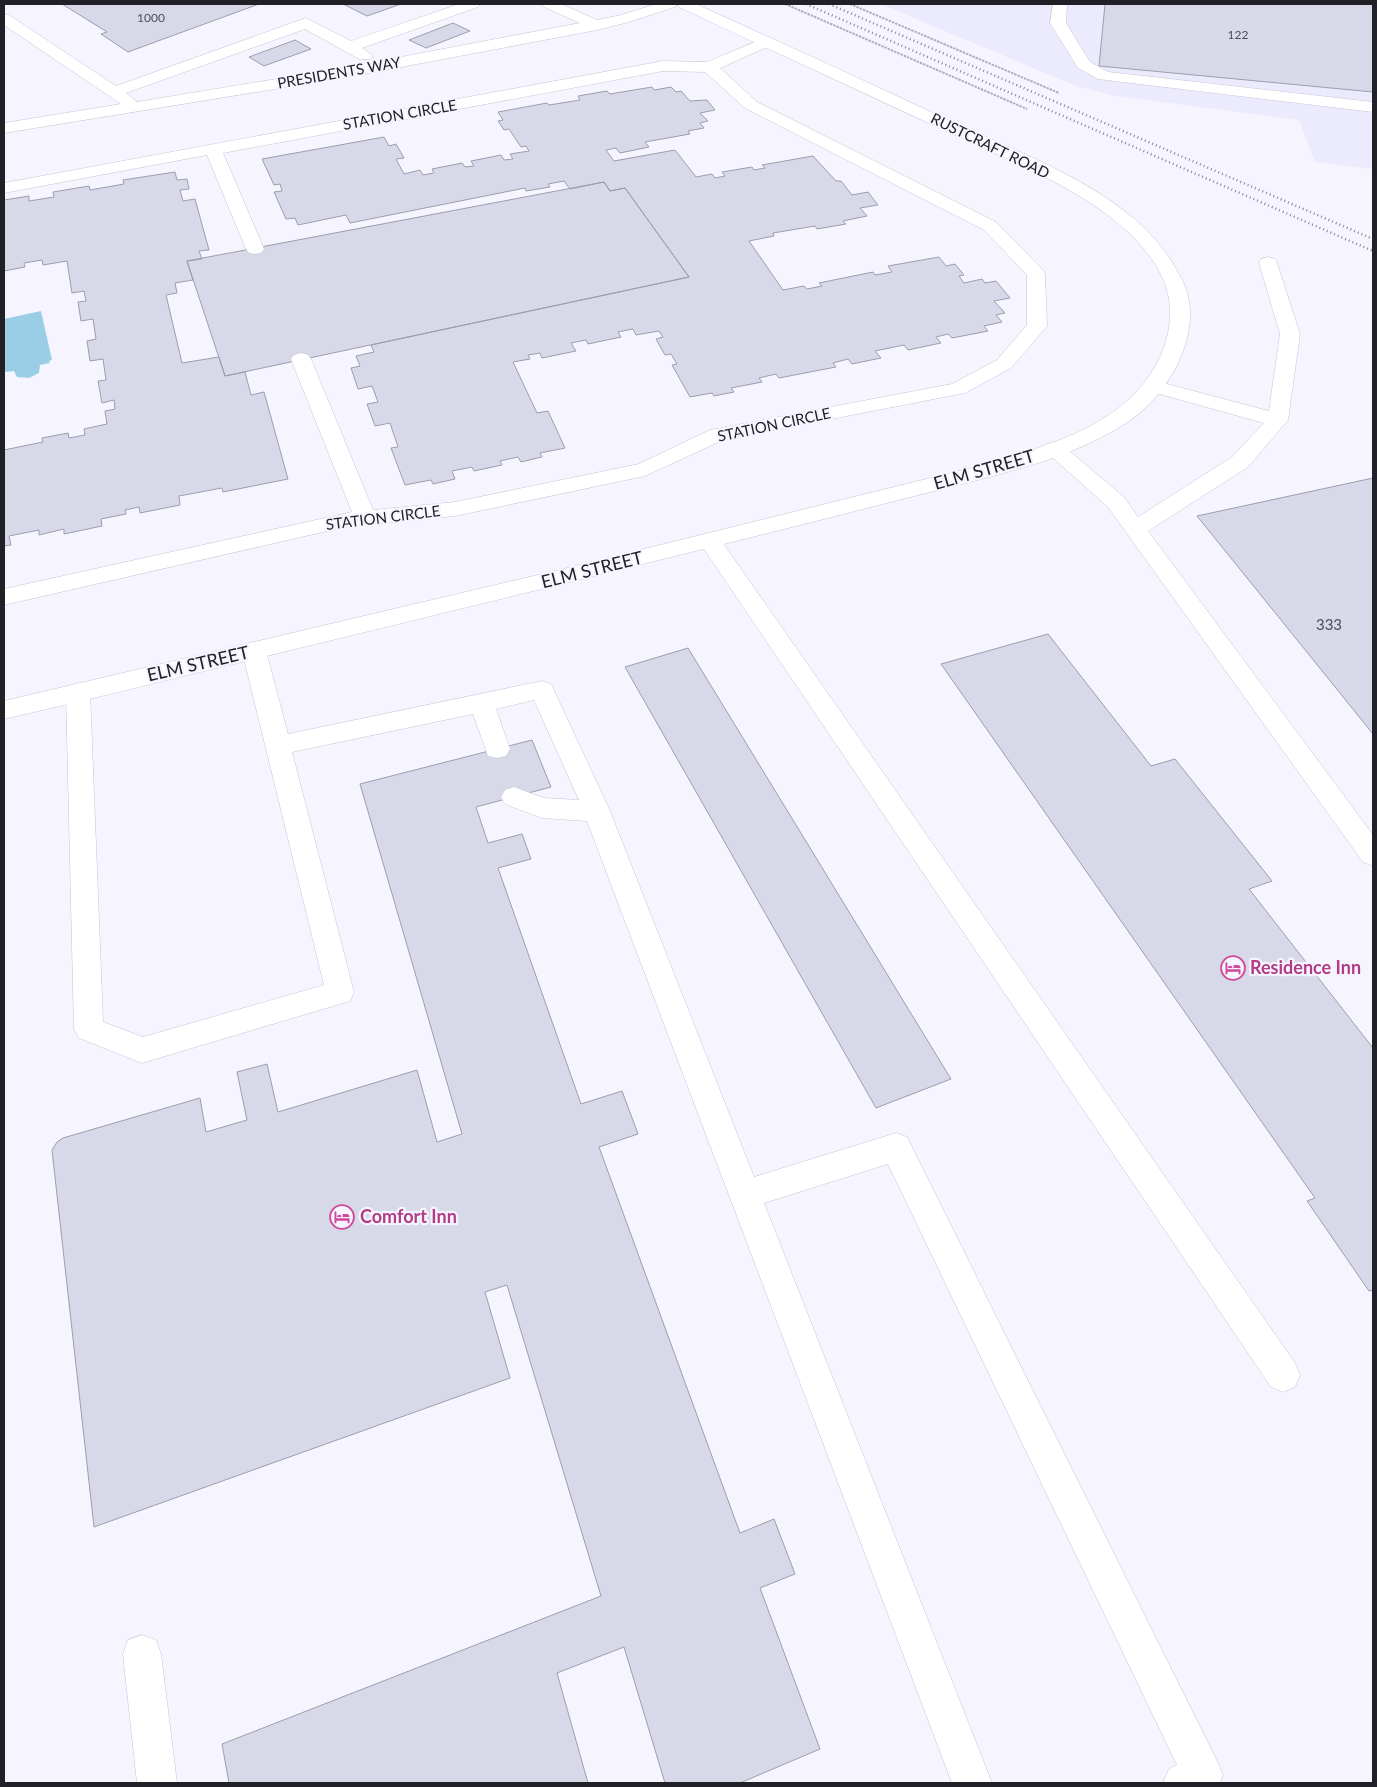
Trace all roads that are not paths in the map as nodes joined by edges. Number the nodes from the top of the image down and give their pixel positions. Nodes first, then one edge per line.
1 (473, 4) edge
2 (549, 4) edge
3 (670, 4) edge
4 (684, 4) edge
5 (1060, 4) edge
6 (4, 18) edge
7 (597, 24) junction
8 (767, 42) junction
9 (350, 47) junction
10 (381, 66) junction
11 (709, 67) junction
12 (114, 92) junction
13 (137, 107) junction
14 (1373, 108) edge
15 (4, 128) edge
16 (213, 149) junction
17 (4, 188) edge
18 (255, 249) dead end
19 (1268, 263) dead end
20 (301, 360) dead end
21 (1155, 383) junction
22 (1278, 420) junction
23 (1054, 449) junction
24 (365, 518) junction
25 (1135, 529) junction
26 (710, 541) junction
27 (4, 597) edge
28 (254, 651) junction
29 (78, 692) junction
30 (482, 703) junction
31 (4, 710) edge
32 (277, 746) junction
33 (497, 749) dead end
34 (514, 797) dead end
35 (597, 811) junction
36 (1373, 855) edge
37 (745, 1194) junction
38 (1283, 1375) dead end
39 (142, 1654) dead end
40 (157, 1783) edge
41 (972, 1783) edge
42 (1183, 1783) edge

1 - 9 main road
2 - 7 main road
3 - 7 main road, PRESIDENTS WAY
4 - 8 main road, RUSTCRAFT ROAD
5 - 14 main road
6 - 12 main road
7 - 10 main road, PRESIDENTS WAY
8 - 11 main road, STATION CIRCLE
8 - 21 main road, RUSTCRAFT ROAD
9 - 10 main road
9 - 12 main road
10 - 13 main road, PRESIDENTS WAY
11 - 16 main road, STATION CIRCLE
11 - 24 main road, STATION CIRCLE
12 - 13 main road
13 - 15 main road, PRESIDENTS WAY
16 - 17 main road, STATION CIRCLE
16 - 18 main road
19 - 22 main road
20 - 24 main road
21 - 22 main road
21 - 23 main road, ELM STREET
22 - 25 main road
23 - 25 main road
23 - 26 main road, ELM STREET
24 - 27 main road, STATION CIRCLE
25 - 36 main road
26 - 28 main road, ELM STREET
26 - 38 main road
28 - 29 main road, ELM STREET
28 - 32 main road
29 - 31 main road, ELM STREET
29 - 32 main road
30 - 32 main road
30 - 33 main road
30 - 35 main road
34 - 35 main road
35 - 37 main road
37 - 41 main road
37 - 42 main road
39 - 40 main road

